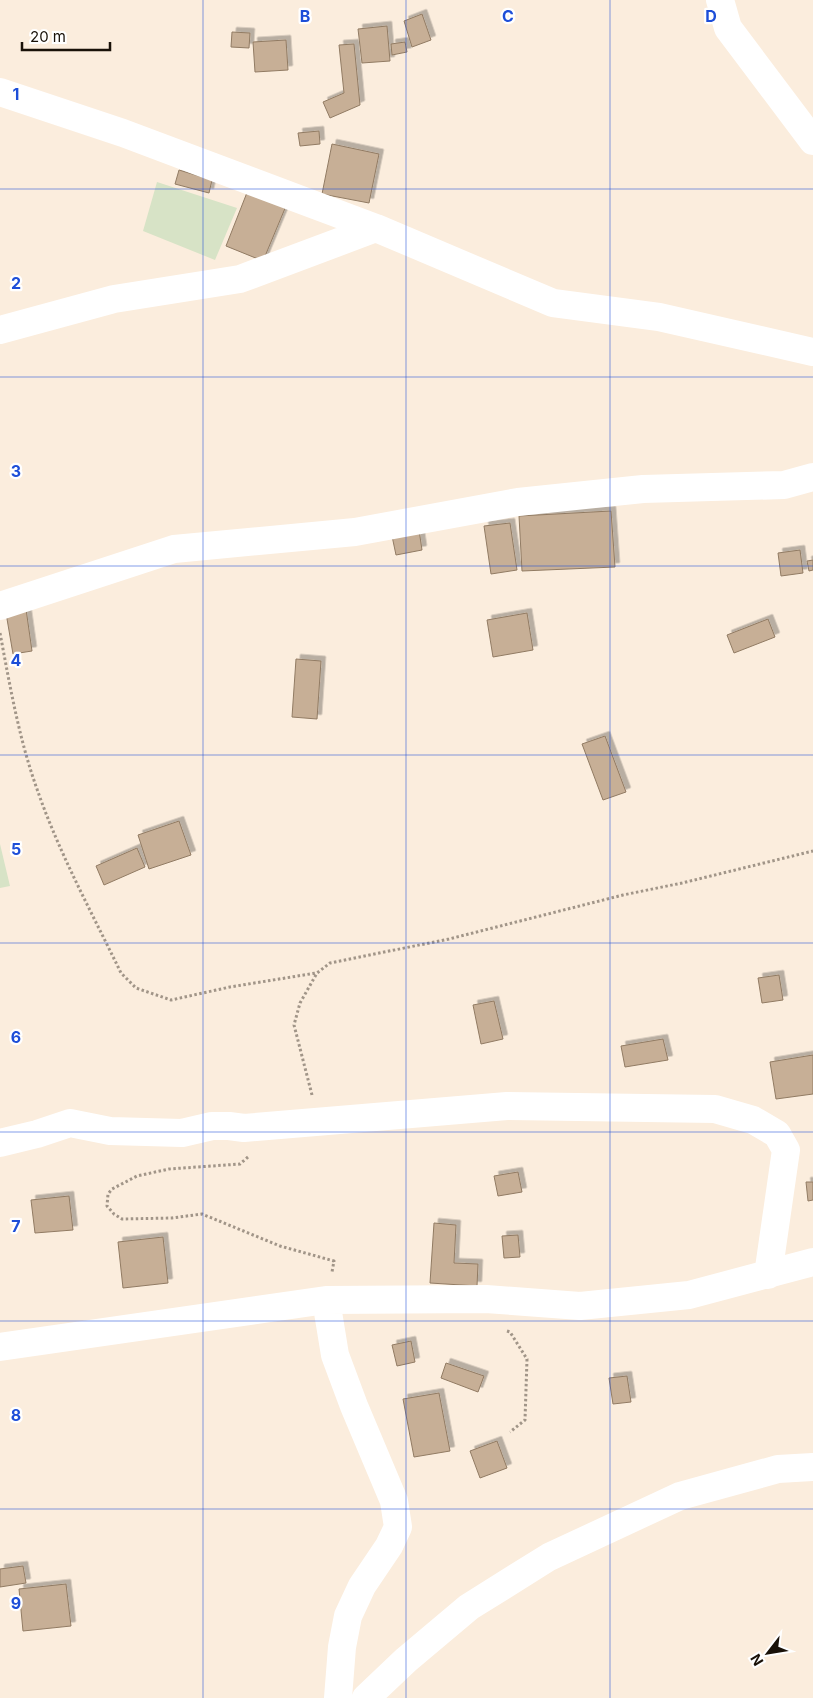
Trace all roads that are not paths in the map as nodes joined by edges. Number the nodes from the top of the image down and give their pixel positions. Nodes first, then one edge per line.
1 (720, 0) edge
2 (0, 92) edge
3 (813, 141) edge
4 (376, 228) junction
5 (0, 330) edge
6 (813, 352) edge
7 (813, 477) edge
8 (0, 606) edge
9 (0, 1143) edge
10 (813, 1262) edge
11 (768, 1275) junction
12 (326, 1300) junction
13 (0, 1347) edge
14 (813, 1467) edge
15 (338, 1698) edge
16 (366, 1698) edge

1 - 3 street
2 - 4 street
4 - 5 street
4 - 6 street
7 - 8 street
9 - 11 street
10 - 11 street
11 - 12 street
12 - 13 street
12 - 15 street
14 - 16 street

